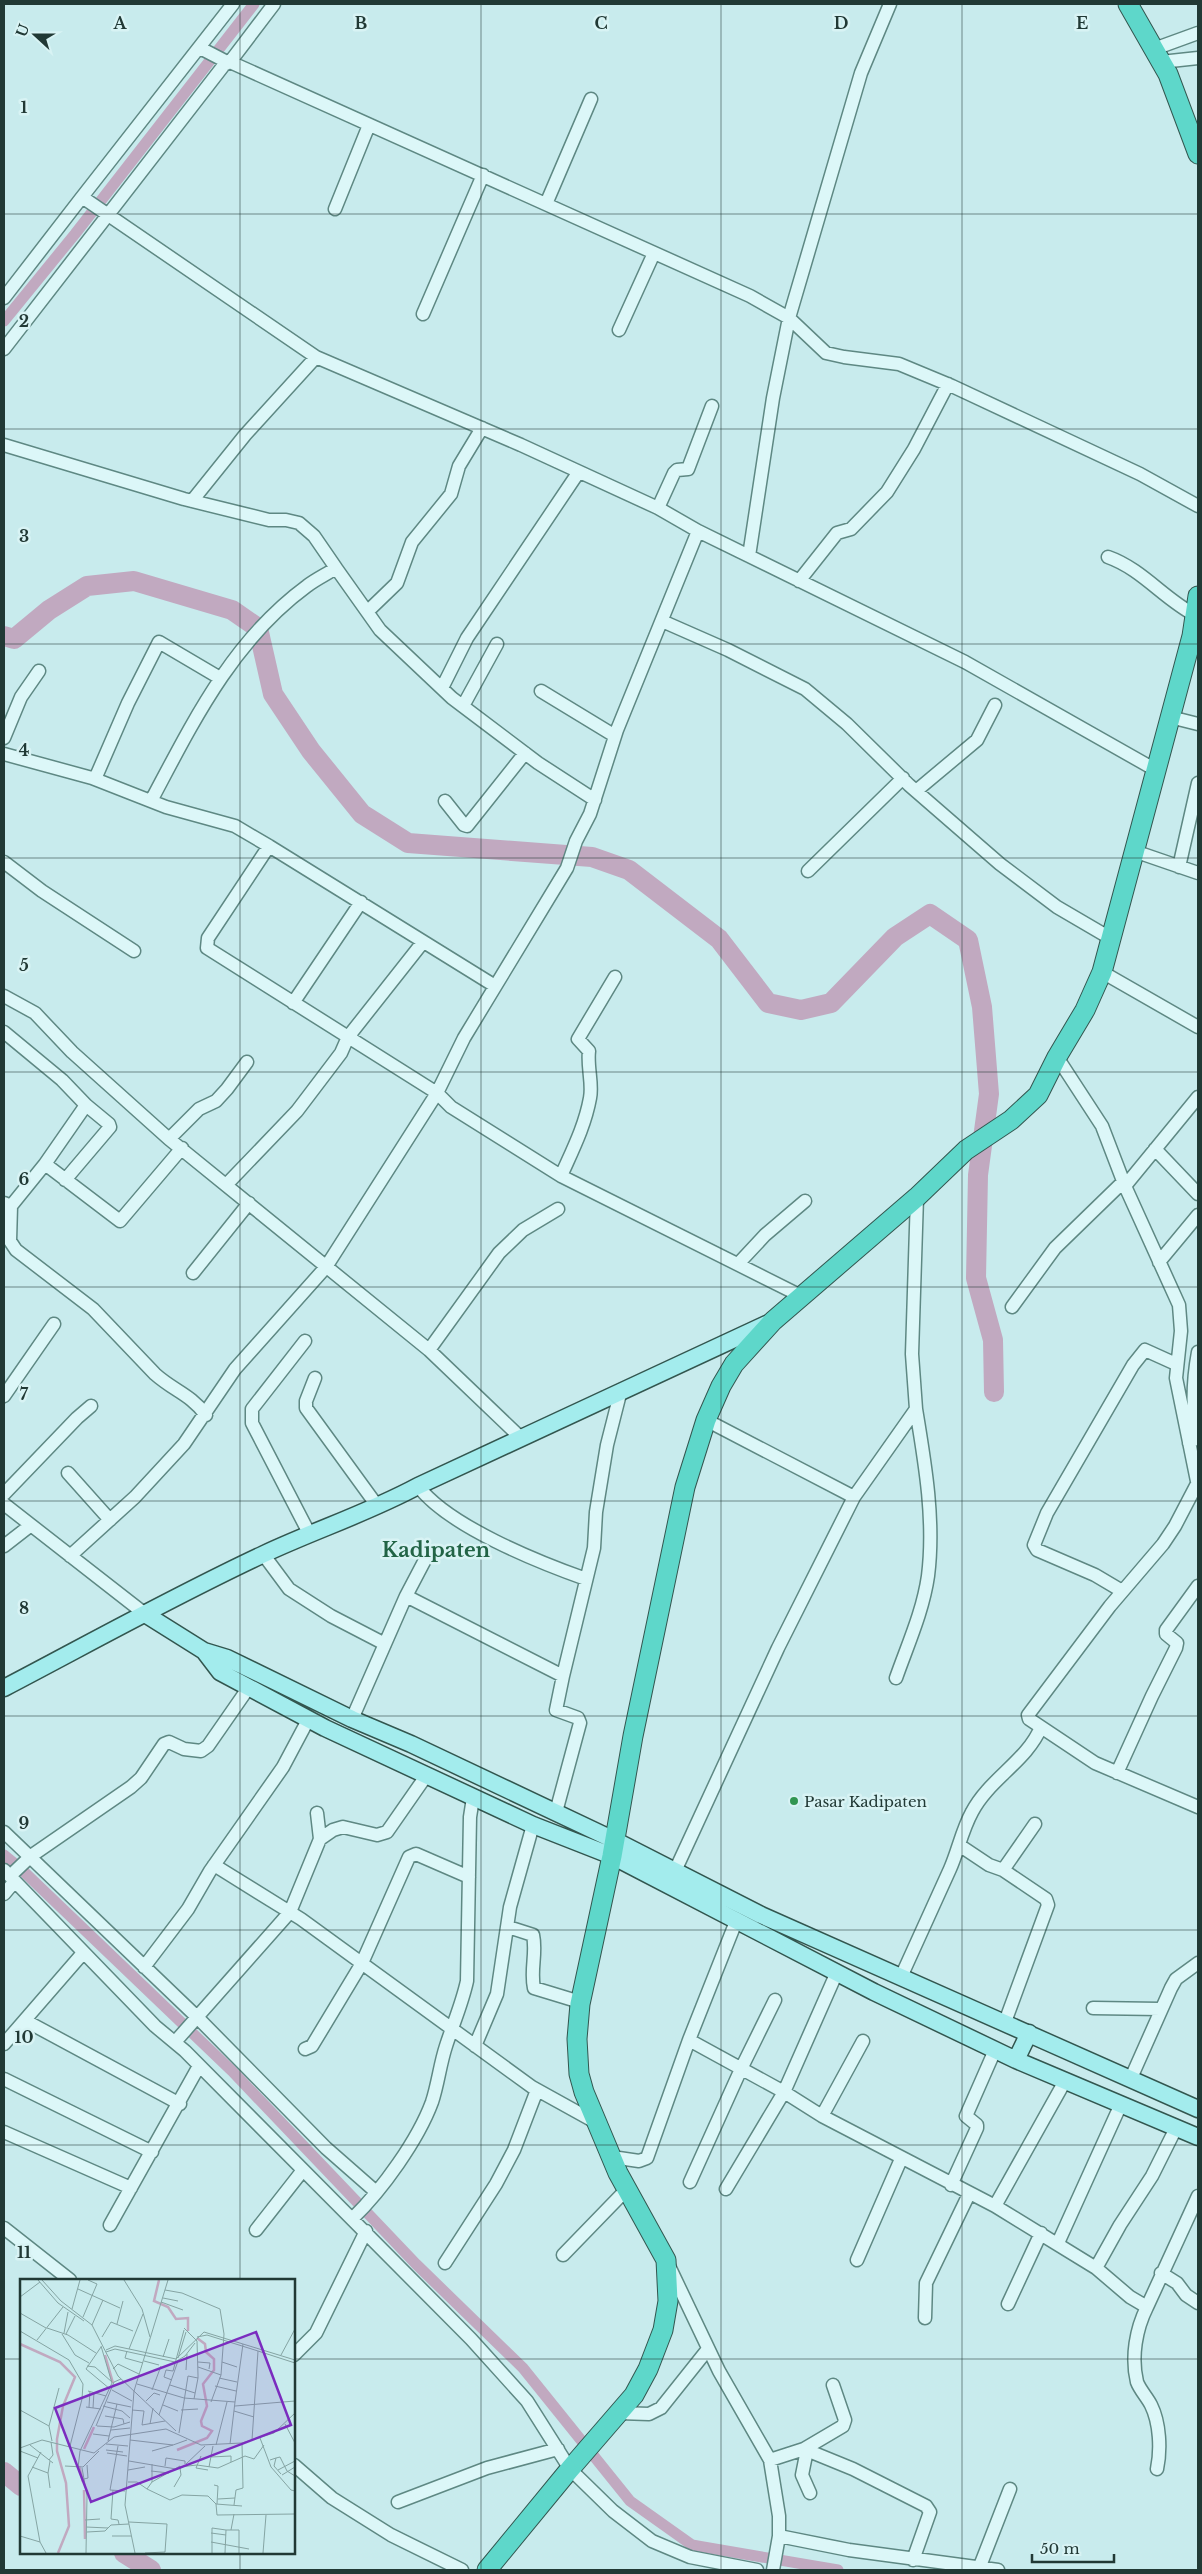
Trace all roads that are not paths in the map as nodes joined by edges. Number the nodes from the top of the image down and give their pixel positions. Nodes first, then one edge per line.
1 (233, 4) edge
2 (274, 4) edge
3 (890, 4) edge
4 (1128, 4) edge
5 (1198, 33) edge
6 (203, 50) junction
7 (1157, 55) junction
8 (1198, 58) edge
9 (227, 62) junction
10 (591, 99) dead end
11 (369, 125) junction
12 (1198, 154) edge
13 (483, 175) junction
14 (83, 198) junction
15 (546, 204) junction
16 (335, 209) dead end
17 (107, 216) junction
18 (654, 252) junction
19 (4, 298) edge
20 (423, 314) dead end
21 (789, 318) junction
22 (619, 330) dead end
23 (4, 349) edge
24 (316, 357) junction
25 (948, 384) junction
26 (712, 406) dead end
27 (482, 428) junction
28 (4, 445) edge
29 (578, 473) junction
30 (192, 501) junction
31 (1198, 506) edge
32 (658, 508) junction
33 (698, 531) junction
34 (749, 556) junction
35 (1108, 557) dead end
36 (336, 568) junction
37 (799, 581) junction
38 (1198, 596) edge
39 (368, 611) junction
40 (1195, 615) junction
41 (662, 621) junction
42 (1195, 636) edge
43 (497, 644) dead end
44 (39, 671) dead end
45 (220, 678) junction
46 (442, 688) junction
47 (541, 692) dead end
48 (994, 704) dead end
49 (463, 706) junction
50 (1170, 717) junction
51 (1198, 724) edge
52 (615, 736) junction
53 (4, 738) edge
54 (525, 753) junction
55 (4, 754) edge
56 (1154, 769) junction
57 (903, 778) junction
58 (96, 779) junction
59 (1198, 783) edge
60 (916, 791) junction
61 (445, 800) dead end
62 (595, 800) junction
63 (151, 801) junction
64 (270, 846) junction
65 (1134, 851) junction
66 (4, 862) edge
67 (1179, 867) junction
68 (808, 871) dead end
69 (1198, 873) edge
70 (360, 902) junction
71 (1110, 938) junction
72 (423, 942) junction
73 (134, 951) dead end
74 (1102, 972) junction
75 (615, 977) dead end
76 (495, 986) junction
77 (4, 996) edge
78 (293, 1003) junction
79 (1198, 1028) edge
80 (4, 1032) edge
81 (348, 1037) junction
82 (1057, 1056) junction
83 (246, 1062) dead end
84 (437, 1093) junction
85 (1198, 1097) edge
86 (86, 1105) junction
87 (169, 1139) junction
88 (182, 1148) junction
89 (1155, 1149) junction
90 (45, 1164) junction
91 (561, 1176) junction
92 (65, 1180) junction
93 (226, 1184) junction
94 (1124, 1184) junction
95 (1198, 1194) edge
96 (917, 1197) junction
97 (806, 1201) dead end
98 (249, 1203) junction
99 (7, 1204) edge
100 (558, 1208) dead end
101 (1198, 1215) edge
102 (1159, 1262) junction
103 (738, 1264) junction
104 (326, 1267) junction
105 (193, 1273) dead end
106 (803, 1297) junction
107 (1012, 1306) dead end
108 (773, 1320) junction
109 (54, 1324) dead end
110 (305, 1340) dead end
111 (429, 1350) junction
112 (1198, 1352) edge
113 (1176, 1364) junction
114 (315, 1378) dead end
115 (621, 1390) junction
116 (1195, 1390) junction
117 (4, 1396) edge
118 (1180, 1402) junction
119 (91, 1406) dead end
120 (916, 1409) junction
121 (206, 1415) junction
122 (706, 1420) junction
123 (521, 1438) junction
124 (1195, 1440) edge
125 (68, 1473) dead end
126 (1198, 1482) edge
127 (418, 1486) junction
128 (1198, 1486) edge
129 (4, 1494) edge
130 (854, 1496) junction
131 (4, 1504) edge
132 (378, 1507) junction
133 (110, 1520) junction
134 (30, 1525) junction
135 (309, 1533) junction
136 (4, 1546) edge
137 (264, 1554) junction
138 (70, 1556) junction
139 (427, 1556) dead end
140 (586, 1579) junction
141 (1198, 1586) edge
142 (1122, 1591) junction
143 (406, 1596) junction
144 (145, 1614) junction
145 (385, 1644) junction
146 (204, 1651) junction
147 (563, 1676) junction
148 (896, 1678) dead end
149 (249, 1687) junction
150 (4, 1688) edge
151 (352, 1719) junction
152 (308, 1720) junction
153 (1040, 1727) junction
154 (1117, 1773) junction
155 (426, 1776) junction
156 (473, 1798) junction
157 (1198, 1807) edge
158 (556, 1812) junction
159 (318, 1813) dead end
160 (1035, 1824) dead end
161 (533, 1825) junction
162 (4, 1832) edge
163 (320, 1839) junction
164 (959, 1845) junction
165 (613, 1848) junction
166 (29, 1858) junction
167 (214, 1865) junction
168 (1003, 1870) junction
169 (675, 1871) junction
170 (11, 1874) edge
171 (469, 1878) junction
172 (4, 1894) edge
173 (290, 1912) junction
174 (737, 1919) junction
175 (508, 1927) junction
176 (83, 1953) junction
177 (362, 1963) junction
178 (1198, 1963) edge
179 (144, 1967) junction
180 (837, 1972) junction
181 (901, 1977) junction
182 (775, 2000) dead end
183 (580, 2002) junction
184 (1093, 2008) dead end
185 (1160, 2009) junction
186 (196, 2019) junction
187 (26, 2021) junction
188 (1004, 2022) junction
189 (453, 2029) junction
190 (1029, 2033) junction
191 (689, 2040) junction
192 (176, 2041) junction
193 (863, 2041) dead end
194 (4, 2044) edge
195 (475, 2046) junction
196 (305, 2049) dead end
197 (995, 2050) junction
198 (1016, 2060) junction
199 (199, 2066) junction
200 (741, 2068) junction
201 (1114, 2072) junction
202 (1131, 2078) junction
203 (4, 2079) edge
204 (1065, 2081) junction
205 (537, 2090) junction
206 (784, 2092) junction
207 (1103, 2097) junction
208 (180, 2104) junction
209 (1121, 2104) junction
210 (1198, 2109) edge
211 (822, 2116) junction
212 (597, 2123) junction
213 (1176, 2128) junction
214 (4, 2132) edge
215 (1198, 2137) edge
216 (152, 2152) junction
217 (612, 2157) junction
218 (902, 2159) junction
219 (303, 2170) junction
220 (690, 2182) dead end
221 (952, 2185) junction
222 (130, 2188) junction
223 (627, 2189) junction
224 (726, 2189) dead end
225 (375, 2192) junction
226 (969, 2194) junction
227 (1198, 2196) edge
228 (995, 2206) junction
229 (355, 2216) junction
230 (110, 2224) dead end
231 (4, 2228) edge
232 (256, 2230) dead end
233 (366, 2231) junction
234 (1041, 2233) junction
235 (1058, 2243) junction
236 (563, 2255) dead end
237 (666, 2260) junction
238 (857, 2260) dead end
239 (445, 2263) dead end
240 (1096, 2268) junction
241 (1161, 2273) junction
242 (69, 2279) edge
243 (1198, 2303) edge
244 (1008, 2304) dead end
245 (1147, 2306) junction
246 (925, 2318) dead end
247 (708, 2349) junction
248 (295, 2354) edge
249 (833, 2385) dead end
250 (619, 2413) junction
251 (558, 2449) junction
252 (805, 2449) junction
253 (770, 2460) junction
254 (574, 2464) junction
255 (295, 2466) edge
256 (1158, 2469) dead end
257 (1010, 2489) dead end
258 (810, 2493) dead end
259 (398, 2502) dead end
260 (778, 2541) junction
261 (913, 2560) junction
262 (980, 2566) junction
263 (773, 2569) edge
264 (462, 2570) edge
265 (487, 2570) edge
266 (757, 2570) edge
267 (998, 2570) edge

1 - 6 street
2 - 9 street
3 - 21 street
4 - 7 highway
5 - 7 street
6 - 9 street
6 - 14 street
7 - 8 street
7 - 12 highway
9 - 11 street
9 - 17 street
10 - 15 street
11 - 13 street
11 - 16 street
13 - 15 street
13 - 20 street
14 - 17 street
14 - 19 street
15 - 18 street
17 - 23 street
17 - 24 street
18 - 21 street
18 - 22 street
21 - 25 street
21 - 34 street
24 - 27 street
24 - 30 street
25 - 31 street
25 - 37 street
26 - 32 street
27 - 29 street
27 - 39 street
28 - 30 street
29 - 32 street
29 - 46 street
30 - 36 street
32 - 33 street
33 - 34 street
33 - 41 street
34 - 37 street
35 - 40 street
36 - 39 street
36 - 45 street
37 - 56 street
38 - 40 highway
39 - 46 street
40 - 42 highway
41 - 52 street
41 - 57 street
42 - 50 highway
43 - 49 street
44 - 53 street
45 - 58 street
45 - 63 street
46 - 49 street
47 - 52 street
48 - 60 street
49 - 54 street
50 - 51 street
50 - 56 highway
52 - 62 street
54 - 61 street
54 - 62 street
55 - 58 street
56 - 65 highway
57 - 60 street
57 - 68 street
58 - 63 street
59 - 67 street
60 - 71 street
62 - 76 street
63 - 64 street
64 - 70 street
64 - 78 street
65 - 67 street
65 - 71 highway
66 - 73 street
67 - 69 street
70 - 72 street
70 - 78 street
71 - 74 highway
72 - 76 street
72 - 81 street
74 - 79 street
74 - 82 highway
75 - 91 street
76 - 84 street
77 - 87 street
78 - 81 street
80 - 86 street
81 - 84 street
81 - 93 street
82 - 94 street
82 - 96 highway
83 - 87 street
84 - 91 street
84 - 104 street
85 - 89 street
86 - 90 street
86 - 92 street
87 - 88 street
88 - 92 street
88 - 93 street
89 - 94 street
89 - 95 street
90 - 92 street
90 - 99 street
91 - 103 street
93 - 98 street
94 - 102 street
94 - 107 street
96 - 106 highway
96 - 120 street
97 - 103 street
98 - 104 street
98 - 105 street
99 - 121 street
100 - 111 street
101 - 102 street
102 - 113 street
103 - 106 street
104 - 111 street
104 - 121 street
106 - 108 highway
108 - 115 main road
108 - 122 highway
109 - 117 street
110 - 135 street
111 - 123 street
112 - 116 street
113 - 118 street
113 - 142 street
114 - 132 street
115 - 123 main road
115 - 140 street
116 - 118 street
116 - 124 street
118 - 124 street
119 - 129 street
120 - 130 street
120 - 148 street
121 - 133 street
122 - 130 street
122 - 165 highway
123 - 127 main road
124 - 126 street
125 - 133 street
126 - 128 street
126 - 142 street
127 - 132 main road
127 - 140 street
130 - 169 street
131 - 134 street
132 - 135 main road
133 - 138 street
134 - 136 street
134 - 138 street
135 - 137 main road
137 - 144 main road
137 - 145 street
138 - 144 street
139 - 143 street
140 - 147 street
141 - 154 street
142 - 153 street
143 - 145 street
143 - 147 street
144 - 146 main road
144 - 150 main road
145 - 151 street
146 - 149 main road
146 - 151 main road
147 - 158 street
149 - 152 main road
149 - 166 street
151 - 158 main road
152 - 155 main road
152 - 167 street
153 - 154 street
153 - 164 street
154 - 157 street
155 - 156 main road
155 - 163 street
156 - 161 main road
156 - 171 street
158 - 165 main road
159 - 163 street
160 - 168 street
161 - 165 main road
161 - 175 street
162 - 166 street
163 - 173 street
164 - 168 street
164 - 181 street
165 - 169 main road
165 - 174 main road
165 - 183 highway
166 - 170 street
166 - 179 street
167 - 173 street
167 - 179 street
168 - 188 street
169 - 181 main road
170 - 172 street
170 - 176 street
171 - 177 street
171 - 189 street
173 - 177 street
173 - 186 street
174 - 180 main road
174 - 191 street
175 - 183 street
175 - 195 street
176 - 187 street
176 - 192 street
177 - 189 street
177 - 196 street
178 - 185 street
179 - 186 street
180 - 197 main road
180 - 206 street
181 - 188 main road
182 - 200 street
183 - 212 highway
184 - 185 street
185 - 202 street
186 - 192 street
186 - 225 street
187 - 194 street
187 - 208 street
188 - 190 main road
189 - 195 street
189 - 225 street
190 - 198 main road
190 - 201 main road
191 - 200 street
191 - 217 street
192 - 199 street
193 - 211 street
195 - 205 street
197 - 198 main road
197 - 221 street
198 - 204 main road
199 - 208 street
199 - 219 street
200 - 206 street
200 - 220 street
201 - 202 main road
201 - 207 main road
202 - 210 main road
203 - 216 street
204 - 207 main road
204 - 228 street
205 - 212 street
205 - 239 street
206 - 211 street
206 - 224 street
207 - 209 main road
208 - 216 street
209 - 213 main road
209 - 235 street
211 - 218 street
212 - 217 highway
213 - 215 main road
213 - 240 street
214 - 222 street
216 - 222 street
217 - 223 highway
218 - 221 street
218 - 238 street
219 - 229 street
219 - 232 street
221 - 226 street
222 - 230 street
223 - 236 street
223 - 237 highway
225 - 229 street
226 - 228 street
226 - 246 street
227 - 241 street
228 - 234 street
229 - 233 street
231 - 242 street
233 - 248 street
233 - 251 street
234 - 235 street
234 - 244 street
235 - 240 street
237 - 247 street
237 - 250 highway
240 - 245 street
241 - 243 street
241 - 245 street
245 - 256 street
247 - 250 street
247 - 253 street
249 - 252 street
250 - 254 highway
251 - 254 street
251 - 259 street
252 - 253 street
252 - 258 street
252 - 261 street
253 - 260 street
254 - 265 highway
254 - 266 street
255 - 264 street
257 - 262 street
260 - 261 street
260 - 263 street
261 - 262 street
262 - 267 street

